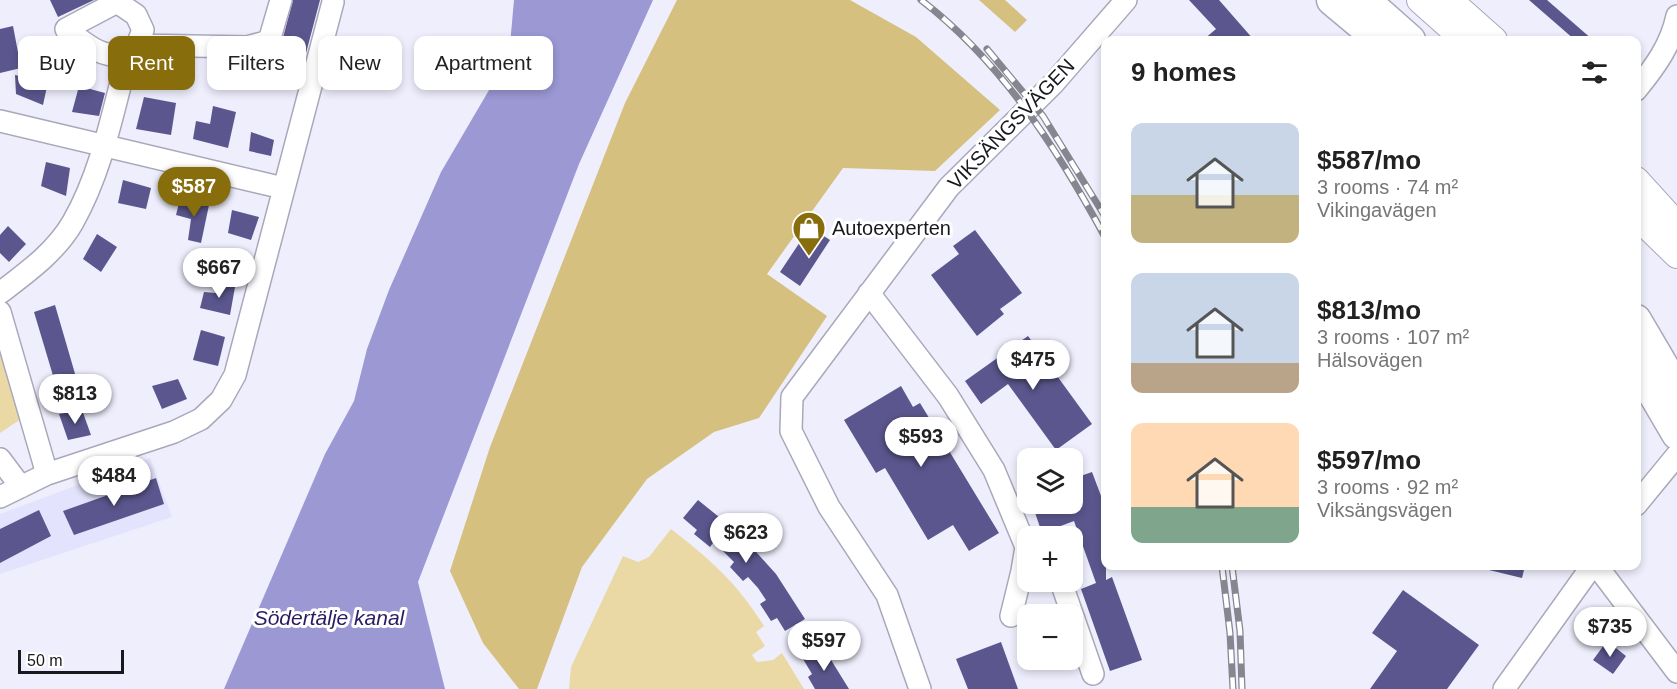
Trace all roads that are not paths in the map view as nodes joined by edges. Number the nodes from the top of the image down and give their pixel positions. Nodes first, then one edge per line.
1 (281, 0) edge
2 (1126, 0) edge
3 (1332, 0) edge
4 (1365, 0) edge
5 (1420, 0) edge
6 (1449, 0) edge
7 (119, 1) edge
8 (333, 2) dead end
9 (1677, 16) edge
10 (140, 36) edge
11 (1375, 36) edge
12 (1406, 36) edge
13 (1460, 36) edge
14 (1490, 36) edge
15 (195, 48) edge
16 (108, 55) edge
17 (1641, 84) edge
18 (121, 90) edge
19 (0, 121) edge
20 (104, 146) junction
21 (1641, 185) edge
22 (283, 188) junction
23 (1641, 220) edge
24 (1677, 225) edge
25 (1677, 255) edge
26 (0, 293) edge
27 (869, 293) junction
28 (0, 312) edge
29 (1641, 329) edge
30 (1641, 373) edge
31 (1677, 390) edge
32 (1677, 434) edge
33 (1677, 442) edge
34 (1677, 455) edge
35 (0, 459) edge
36 (47, 474) junction
37 (1654, 481) junction
38 (21, 487) junction
39 (0, 497) edge
40 (1641, 498) edge
41 (1018, 526) edge
42 (1589, 570) edge
43 (1600, 570) edge
44 (1018, 592) edge
45 (1064, 592) edge
46 (1011, 616) dead end
47 (1677, 672) edge
48 (1093, 674) dead end
49 (920, 689) edge
50 (1504, 689) edge

1 - 15 street
2 - 27 street, VIKSÄNGSVÄGEN
3 - 11 highway
4 - 12 highway
5 - 13 main road
6 - 14 main road
7 - 10 street
7 - 16 street
8 - 22 street
9 - 17 street
18 - 20 street
19 - 20 street
20 - 22 street
20 - 26 street
21 - 24 main road
22 - 36 street
23 - 25 main road
27 - 41 street
27 - 49 street, VIKSÄNGSVÄGEN
28 - 36 street
29 - 31 highway
30 - 32 highway
33 - 37 street
34 - 37 street
35 - 38 street
36 - 38 street
37 - 40 street
38 - 39 street
42 - 50 street
43 - 47 street
44 - 46 street
45 - 48 street

